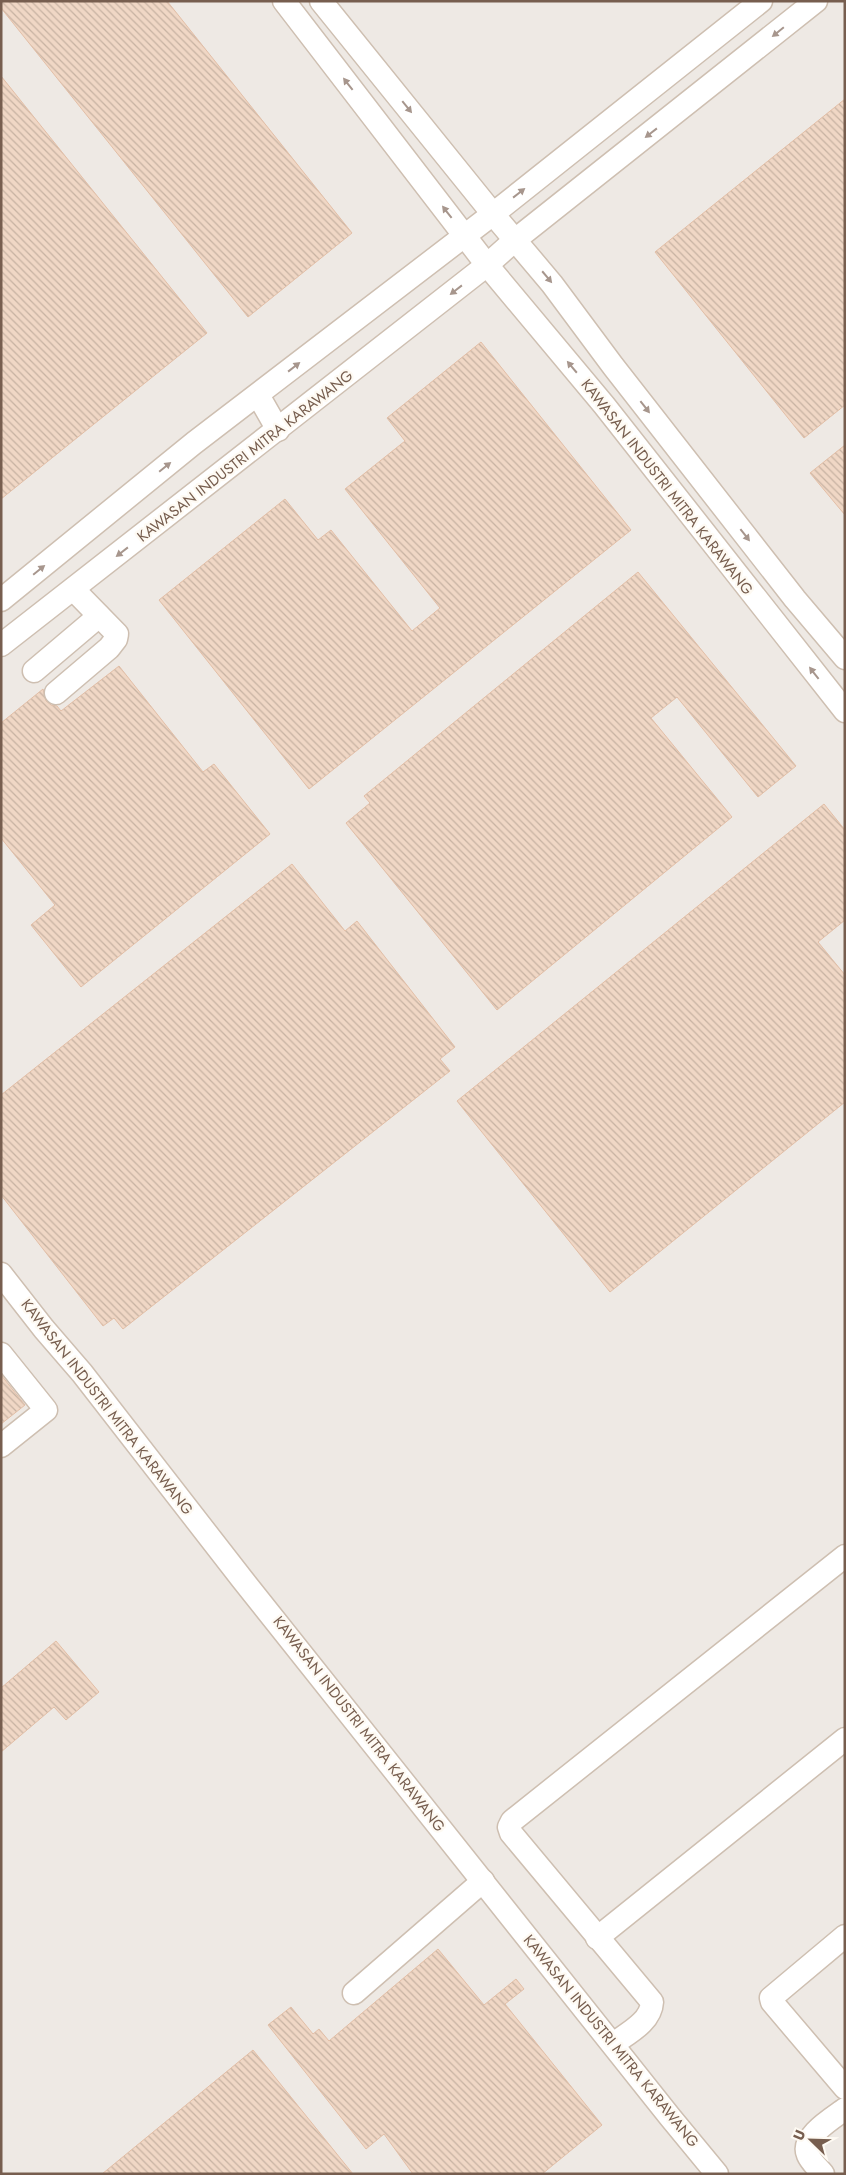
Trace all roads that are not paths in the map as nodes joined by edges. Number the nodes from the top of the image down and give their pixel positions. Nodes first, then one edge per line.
1 (284, 1) edge
2 (321, 1) edge
3 (761, 1) edge
4 (816, 1) edge
5 (493, 214) junction
6 (464, 235) junction
7 (515, 240) junction
8 (487, 265) junction
9 (258, 395) junction
10 (278, 430) junction
11 (74, 590) junction
12 (1, 600) edge
13 (99, 616) junction
14 (1, 645) edge
15 (845, 658) edge
16 (34, 671) dead end
17 (56, 693) dead end
18 (845, 711) edge
19 (1, 1274) edge
20 (1, 1354) edge
21 (1, 1446) edge
22 (845, 1556) edge
23 (845, 1739) edge
24 (483, 1881) junction
25 (845, 1936) edge
26 (597, 1938) junction
27 (354, 1993) dead end
28 (613, 2044) junction
29 (845, 2088) edge
30 (845, 2109) edge
31 (717, 2174) edge
32 (823, 2174) edge

6 -> 1 street, KAWASAN INDUSTRI MITRA KARAWANG
2 -> 5 street
5 -> 3 street
4 -> 7 street, KAWASAN INDUSTRI MITRA KARAWANG
5 - 6 street
5 - 7 street
6 - 8 street, KAWASAN INDUSTRI MITRA KARAWANG
9 -> 6 street
7 - 8 street, KAWASAN INDUSTRI MITRA KARAWANG
7 -> 15 street
8 -> 10 street, KAWASAN INDUSTRI MITRA KARAWANG
18 -> 8 street, KAWASAN INDUSTRI MITRA KARAWANG
9 - 10 street
12 -> 9 street
10 -> 11 street, KAWASAN INDUSTRI MITRA KARAWANG
11 - 13 street
11 - 14 street, KAWASAN INDUSTRI MITRA KARAWANG
13 - 16 street
13 - 17 street
19 - 24 street, KAWASAN INDUSTRI MITRA KARAWANG
20 - 21 street
22 - 26 street
23 - 26 street
24 - 27 street
24 - 28 street, KAWASAN INDUSTRI MITRA KARAWANG
25 - 29 street
26 - 28 street
28 - 31 street, KAWASAN INDUSTRI MITRA KARAWANG
30 - 32 street

